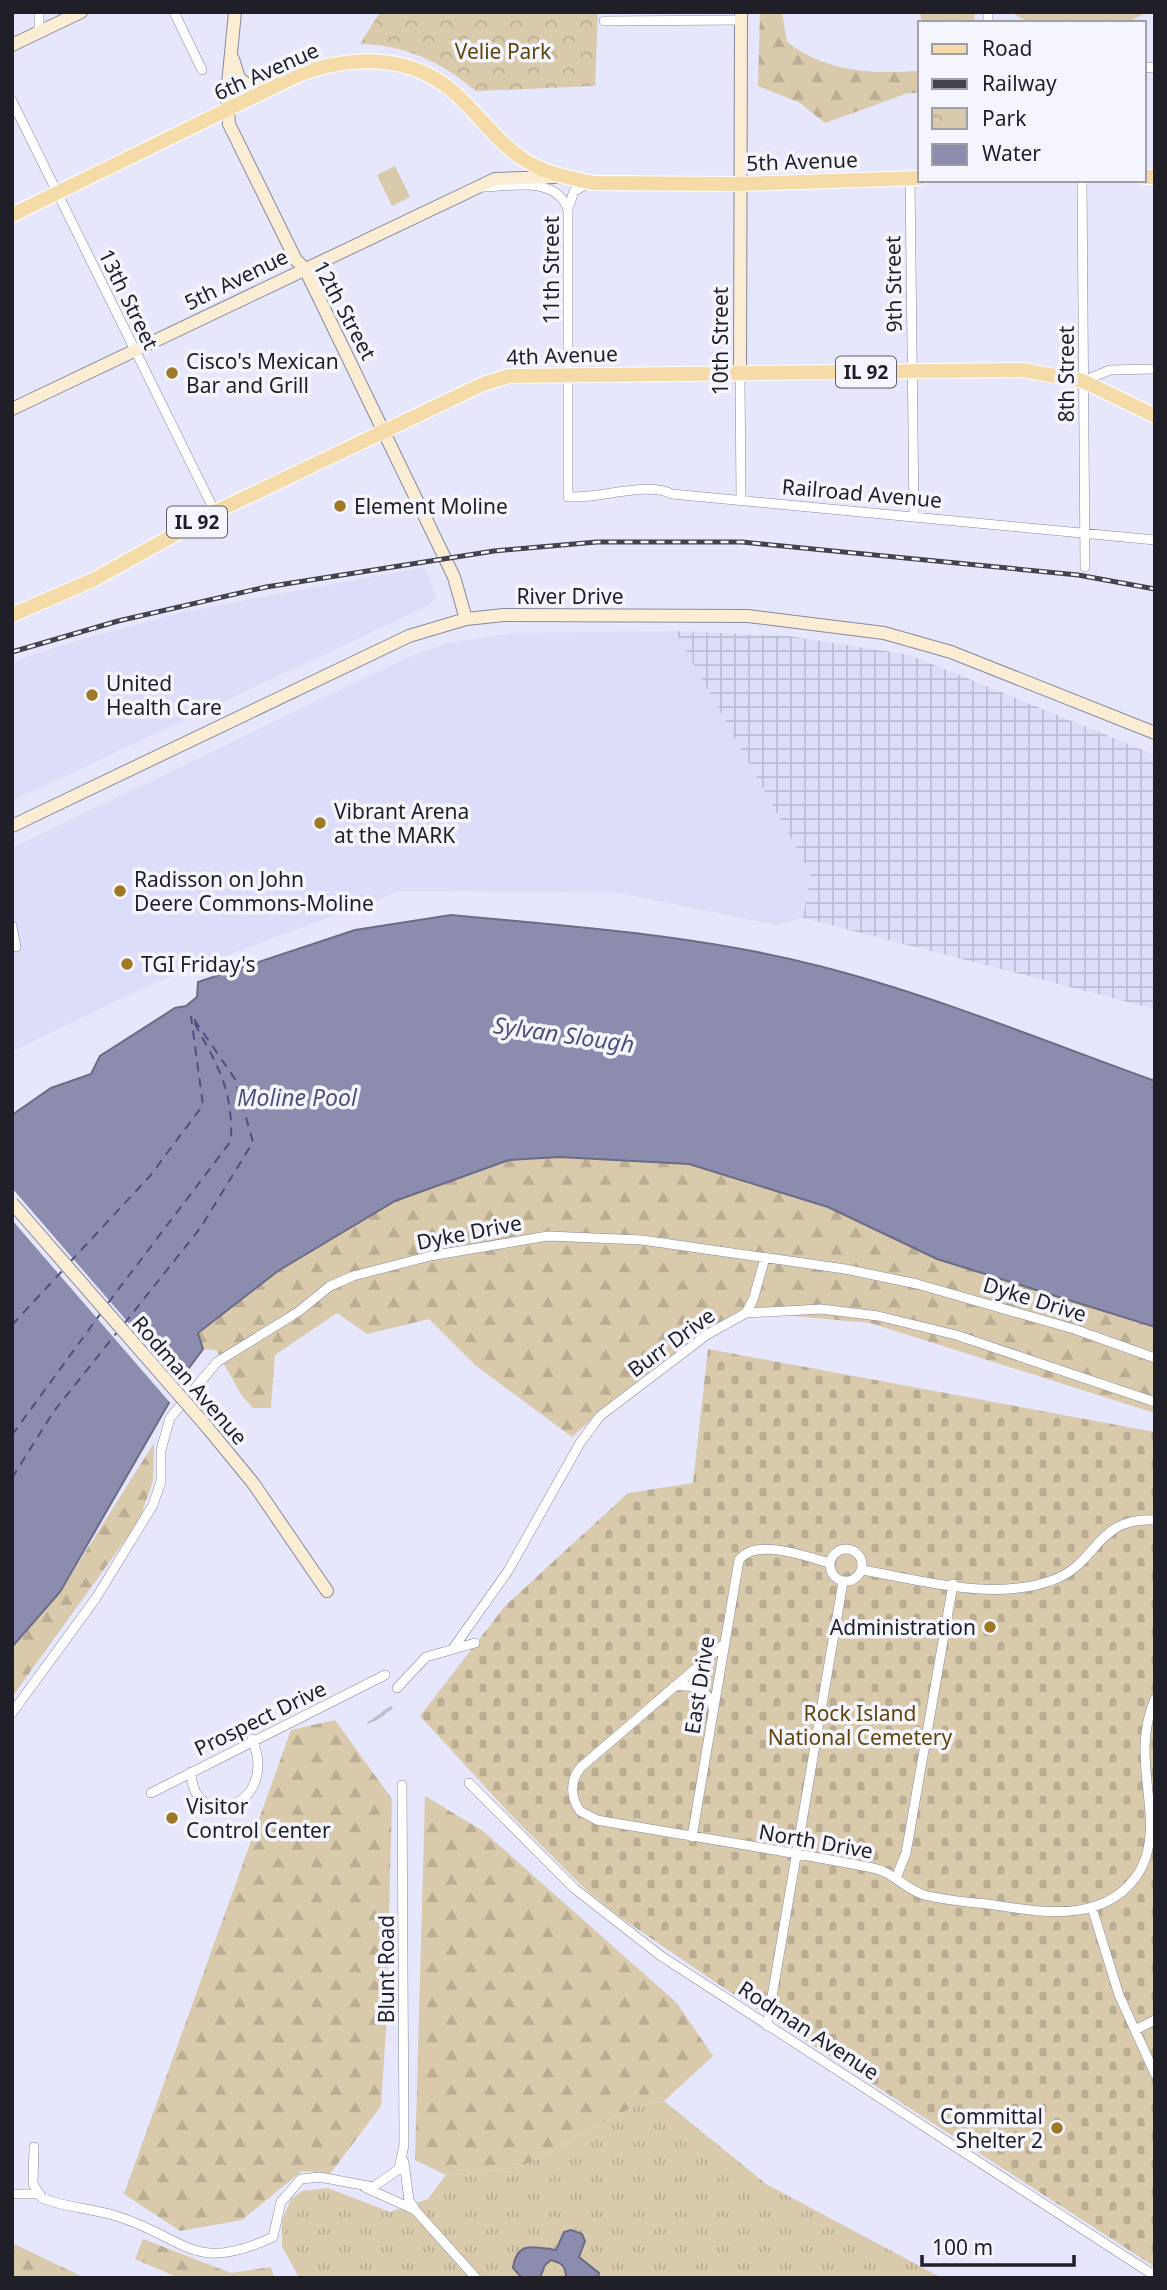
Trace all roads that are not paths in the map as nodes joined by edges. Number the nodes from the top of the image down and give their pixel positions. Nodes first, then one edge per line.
1 (39, 12) edge
2 (81, 12) edge
3 (173, 12) edge
4 (235, 12) edge
5 (741, 16) edge
6 (604, 22) dead end
7 (39, 32) junction
8 (12, 45) edge
9 (231, 52) junction
10 (337, 62) junction
11 (202, 69) dead end
12 (12, 101) edge
13 (226, 110) junction
14 (563, 177) junction
15 (915, 178) edge
16 (1082, 182) edge
17 (593, 183) junction
18 (739, 184) junction
19 (478, 188) junction
20 (56, 193) junction
21 (568, 209) junction
22 (12, 215) edge
23 (305, 269) junction
24 (135, 350) junction
25 (1155, 369) edge
26 (912, 371) junction
27 (740, 373) junction
28 (568, 374) junction
29 (1083, 381) junction
30 (12, 409) edge
31 (1155, 416) edge
32 (384, 431) junction
33 (568, 497) joint
34 (741, 499) junction
35 (215, 512) junction
36 (914, 515) junction
37 (1085, 532) junction
38 (1155, 540) edge
39 (1085, 567) dead end
40 (12, 615) edge
41 (466, 619) junction
42 (1155, 733) edge
43 (12, 826) edge
44 (12, 926) edge
45 (12, 943) edge
46 (12, 1203) edge
47 (765, 1258) junction
48 (746, 1313) junction
49 (1155, 1358) edge
50 (1155, 1402) edge
51 (1155, 1520) edge
52 (830, 1563) junction
53 (862, 1570) junction
54 (843, 1582) junction
55 (953, 1584) junction
56 (327, 1591) dead end
57 (475, 1643) dead end
58 (723, 1645) junction
59 (454, 1647) junction
60 (385, 1675) dead end
61 (674, 1686) junction
62 (397, 1688) dead end
63 (1155, 1699) edge
64 (713, 1710) junction
65 (12, 1713) edge
66 (252, 1740) junction
67 (191, 1772) junction
68 (469, 1783) dead end
69 (402, 1785) dead end
70 (151, 1793) dead end
71 (691, 1837) junction
72 (796, 1856) junction
73 (896, 1878) junction
74 (1092, 1908) junction
75 (1155, 2020) edge
76 (766, 2026) junction
77 (1135, 2030) junction
78 (1155, 2074) edge
79 (34, 2147) dead end
80 (404, 2154) junction
81 (363, 2187) junction
82 (12, 2194) edge
83 (37, 2194) junction
84 (416, 2211) junction
85 (1155, 2276) edge
86 (476, 2278) edge

1 - 7 street
2 - 7 street
3 - 11 street
4 - 9 street, 12th Street
5 - 6 street
5 - 18 street, 10th Street
7 - 8 street
9 - 10 street
9 - 13 street, 12th Street
10 - 13 main road, 6th Avenue
10 - 14 main road, 6th Avenue
12 - 20 street, 13th Street
13 - 20 main road, 6th Avenue
13 - 23 street, 12th Street
14 - 17 main road, 5th Avenue
14 - 19 street, 5th Avenue
15 - 18 main road, 5th Avenue
15 - 26 street, 9th Street
16 - 29 street, 8th Street
17 - 18 main road, 5th Avenue
17 - 21 street, 11th Street
18 - 27 street, 10th Street
19 - 21 street, 5th Avenue
19 - 23 street, 5th Avenue
20 - 22 main road, 6th Avenue
20 - 24 street, 13th Street
21 - 28 street, 11th Street
23 - 24 street, 5th Avenue
23 - 32 street, 12th Street
24 - 30 street, 5th Avenue
24 - 35 street, 13th Street
25 - 29 street, 4th Avenue
26 - 27 main road, 4th Avenue / IL 92
26 - 29 main road, 4th Avenue / IL 92
26 - 36 street, 9th Street
27 - 28 main road, 4th Avenue / IL 92
27 - 34 street, 10th Street
28 - 32 main road, 4th Avenue / IL 92
28 - 33 street, 11th Street
29 - 31 main road, 4th Avenue / IL 92
29 - 37 street, 8th Street
32 - 35 main road, 4th Avenue / IL 92
32 - 41 street, 12th Street
33 - 34 street, Railroad Avenue
34 - 36 street, Railroad Avenue
35 - 40 main road, 4th Avenue / IL 92
36 - 37 street, Railroad Avenue
37 - 38 street, Railroad Avenue
37 - 39 street, 8th Street
41 - 42 street, River Drive
41 - 43 street, River Drive
44 - 45 street
46 - 56 street, Rodman Avenue, bridge
47 - 48 street
47 - 49 street, Dyke Drive
47 - 65 street, Dyke Drive
48 - 50 street, Burr Drive
48 - 59 street, Burr Drive
51 - 55 street
52 - 53 street
52 - 54 street
52 - 58 street, East Drive
53 - 54 street
53 - 55 street
54 - 72 street
55 - 73 street
57 - 59 street
58 - 61 street
58 - 64 street, East Drive
59 - 62 street
60 - 66 street, Prospect Drive
61 - 64 street
61 - 71 street, North Drive
63 - 74 street
64 - 71 street, East Drive
66 - 67 street, Prospect Drive
66 - 67 street
67 - 70 street, Prospect Drive
68 - 76 street, Rodman Avenue
69 - 80 street, Blunt Road
71 - 72 street, North Drive
72 - 73 street, North Drive
72 - 76 street
73 - 74 street, North Drive
74 - 77 street
75 - 77 street
76 - 85 street, Rodman Avenue
77 - 78 street
79 - 83 street
80 - 81 street
80 - 84 street, Blunt Road
81 - 83 street
81 - 84 street
82 - 83 street
84 - 86 street

